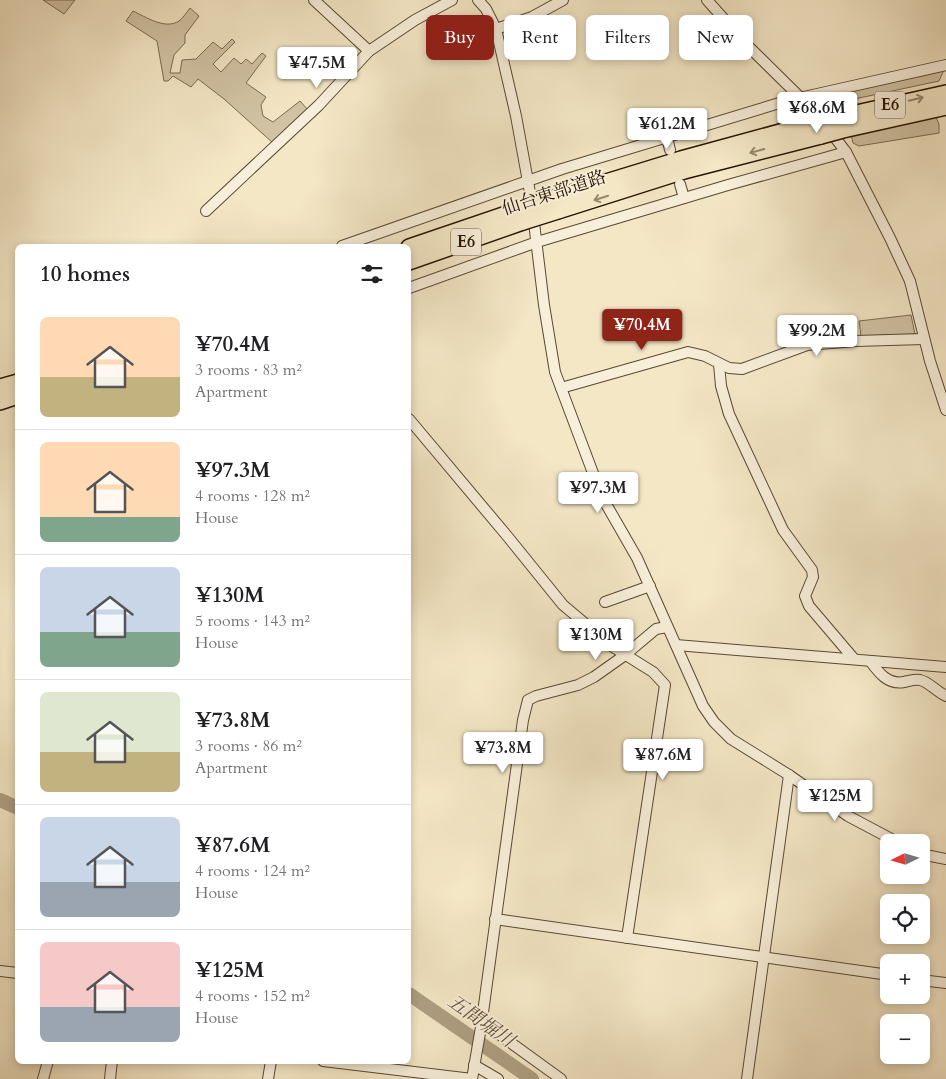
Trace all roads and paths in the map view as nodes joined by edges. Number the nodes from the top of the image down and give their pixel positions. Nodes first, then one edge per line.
1 (314, 0) edge
2 (452, 0) edge
3 (478, 0) edge
4 (562, 0) edge
5 (707, 0) edge
6 (496, 29) junction
7 (369, 51) junction
8 (946, 65) edge
9 (946, 93) edge
10 (800, 98) junction
11 (946, 106) edge
12 (838, 124) junction
13 (667, 137) junction
14 (670, 150) dead end
15 (846, 152) junction
16 (528, 182) junction
17 (680, 184) dead end
18 (684, 198) junction
19 (206, 211) dead end
20 (522, 216) junction
21 (537, 242) junction
22 (348, 244) edge
23 (411, 247) edge
24 (411, 261) edge
25 (411, 287) edge
26 (924, 339) junction
27 (719, 364) junction
28 (15, 383) edge
29 (0, 387) edge
30 (561, 388) junction
31 (15, 397) edge
32 (0, 402) edge
33 (946, 410) edge
34 (411, 421) edge
35 (650, 586) junction
36 (605, 602) dead end
37 (667, 627) junction
38 (676, 646) junction
39 (625, 655) junction
40 (854, 659) junction
41 (870, 661) junction
42 (946, 667) edge
43 (946, 696) edge
44 (789, 775) junction
45 (882, 834) edge
46 (930, 856) edge
47 (946, 859) edge
48 (495, 919) junction
49 (628, 938) junction
50 (763, 957) junction
51 (0, 970) edge
52 (15, 972) edge
53 (880, 974) edge
54 (930, 981) edge
55 (946, 983) edge
56 (482, 1025) junction
57 (475, 1063) junction
58 (47, 1064) edge
59 (112, 1064) edge
60 (270, 1064) edge
61 (348, 1064) edge
62 (43, 1079) edge
63 (110, 1079) edge
64 (268, 1079) edge
65 (472, 1079) edge
66 (498, 1079) edge
67 (561, 1079) edge
68 (747, 1079) edge

1 - 7 street
2 - 7 street
3 - 6 street
4 - 6 street
5 - 10 street
6 - 16 street
7 - 19 street
8 - 10 street
12 -> 9 highway, 仙台東部道路 / E6
10 - 13 street
10 - 15 street
11 - 12 highway, 仙台東部道路 / E6
12 - 20 highway, 仙台東部道路 / E6, bridge
13 - 14 street
13 - 16 street
15 - 18 street
15 - 26 street
16 - 21 street
16 - 22 street
17 - 18 street
18 - 21 street
20 - 23 highway, 仙台東部道路 / E6
20 - 24 highway, 仙台東部道路 / E6
21 - 25 street
21 - 30 street
26 - 27 street
26 - 33 street
27 - 30 street
27 - 40 street
28 - 29 highway
30 - 35 street
31 - 32 highway
34 - 39 street
35 - 36 street
35 - 37 street
37 - 38 street
37 - 39 street
38 - 40 street
38 - 44 street
39 - 48 street
39 - 49 street
40 - 41 street
41 - 42 street
41 - 43 street
44 - 45 street
44 - 50 street
46 - 47 street
48 - 49 street
48 - 56 street
49 - 50 street
50 - 53 street
50 - 68 street
51 - 52 street
54 - 55 street
56 - 57 street
56 - 67 street
57 - 65 street
57 - 66 street
58 - 62 street
59 - 63 street
60 - 64 street
61 - 65 street

